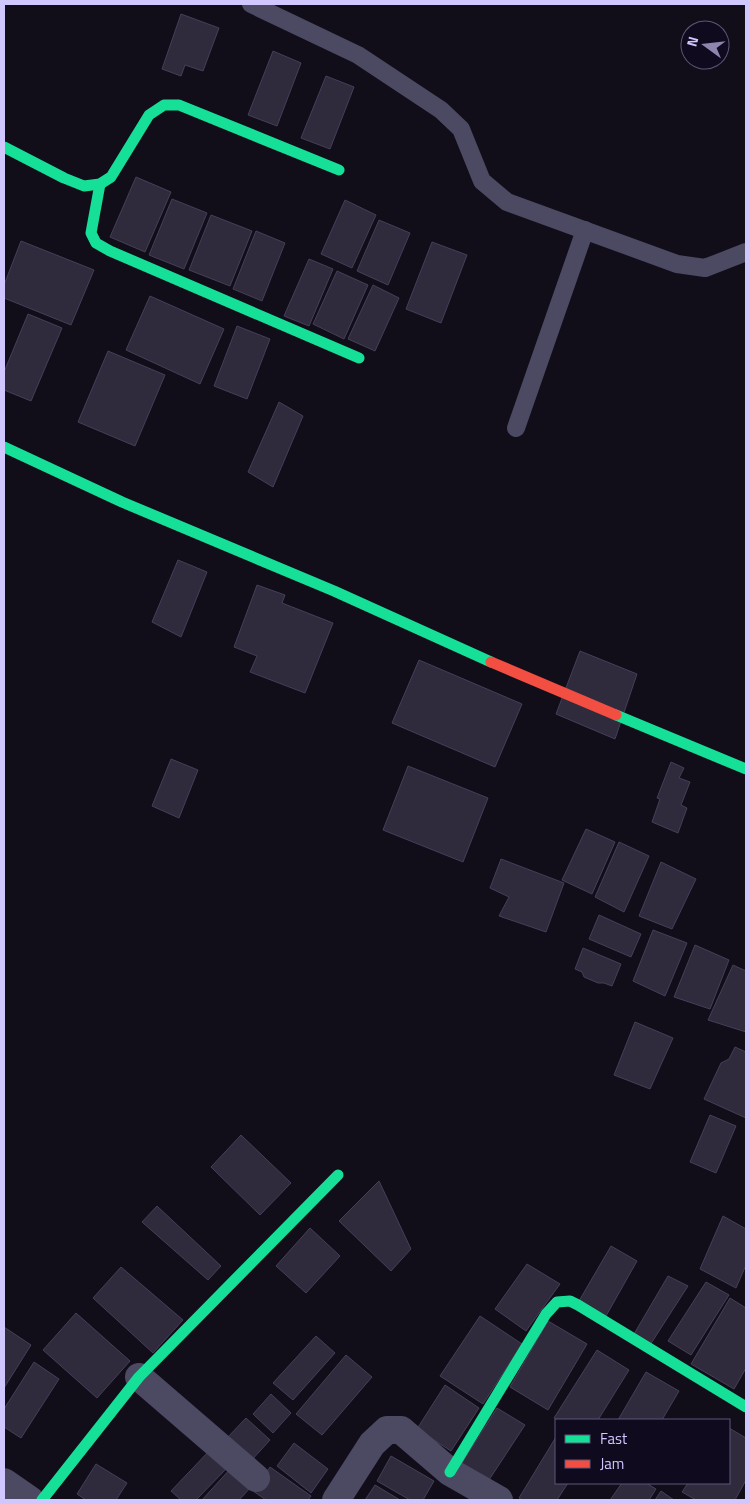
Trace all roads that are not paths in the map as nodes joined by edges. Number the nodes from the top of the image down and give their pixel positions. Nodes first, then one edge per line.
1 (251, 4) edge
2 (4, 148) edge
3 (339, 170) dead end
4 (100, 184) junction
5 (585, 230) junction
6 (746, 252) edge
7 (359, 358) dead end
8 (516, 428) dead end
9 (4, 448) edge
10 (746, 769) edge
11 (338, 1175) dead end
12 (139, 1378) junction
13 (746, 1407) edge
14 (450, 1472) junction
15 (256, 1478) dead end
16 (4, 1482) edge
17 (30, 1500) edge
18 (42, 1500) edge
19 (336, 1500) edge
20 (499, 1500) edge

1 - 5 lane
2 - 4 street
3 - 4 street
4 - 7 street
5 - 6 lane
5 - 8 lane
9 - 10 street
11 - 12 street
12 - 15 street
12 - 18 street
13 - 14 street
14 - 19 street
14 - 20 street
16 - 17 street

